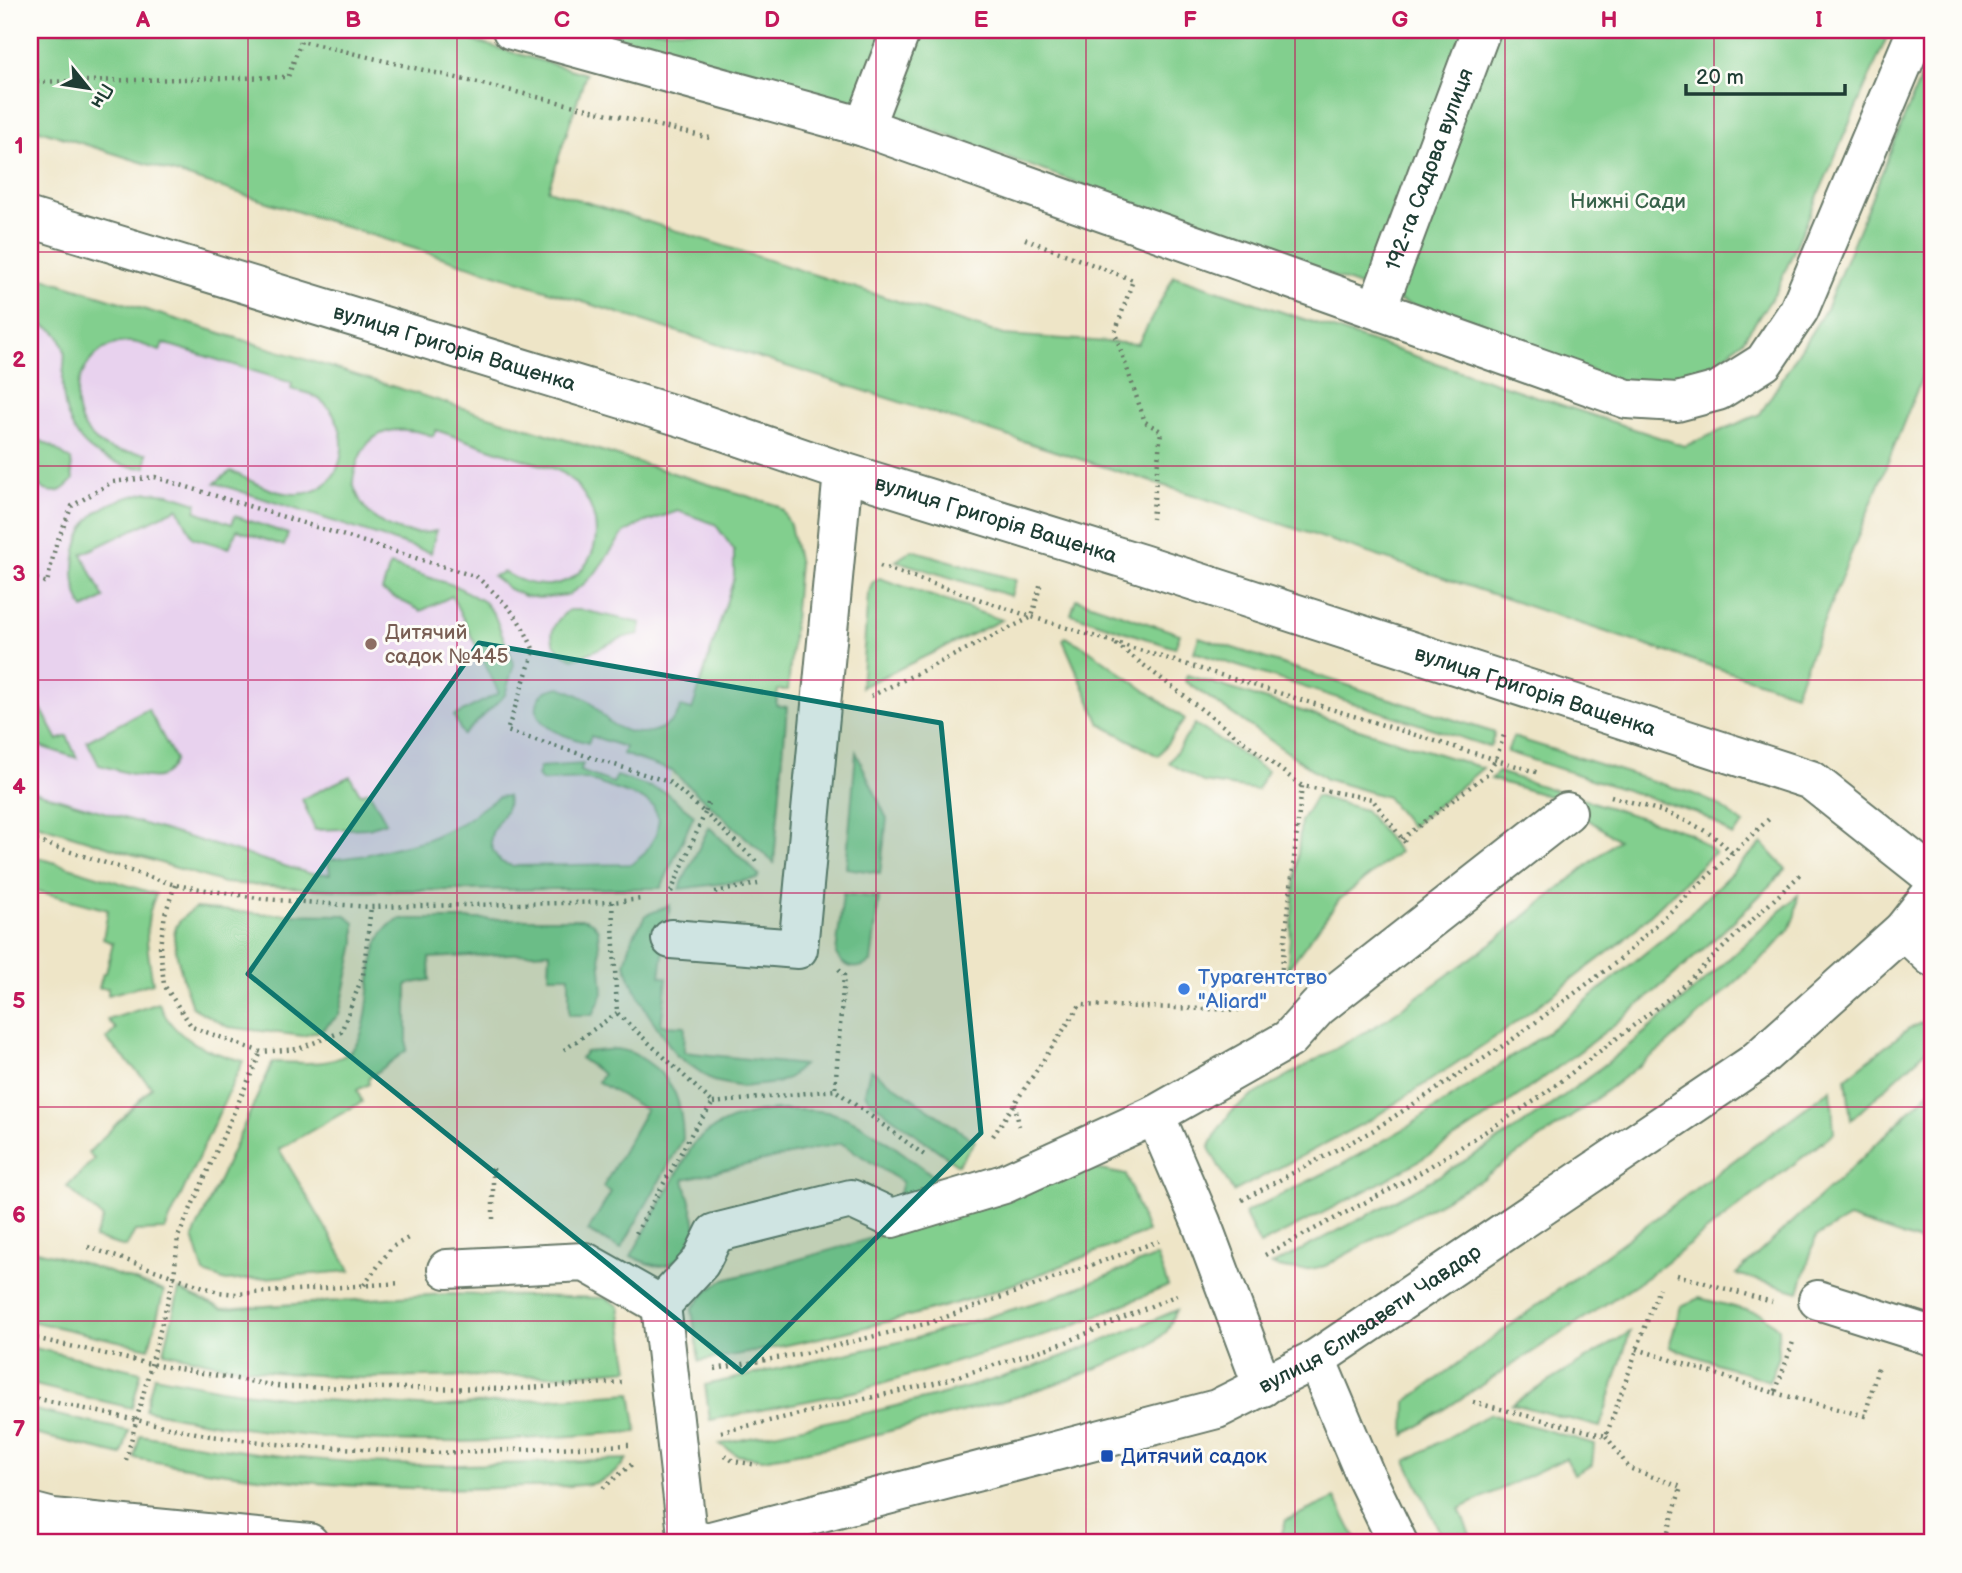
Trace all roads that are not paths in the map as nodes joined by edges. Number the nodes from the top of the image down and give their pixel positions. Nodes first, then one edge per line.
1 (512, 30) edge
2 (901, 30) edge
3 (1481, 30) edge
4 (1917, 30) edge
5 (864, 127) junction
6 (30, 218) edge
7 (1377, 309) junction
8 (843, 472) junction
9 (1567, 812) dead end
10 (1932, 876) edge
11 (1932, 893) edge
12 (1903, 930) junction
13 (671, 939) dead end
14 (1932, 957) edge
15 (1154, 1115) junction
16 (447, 1269) dead end
17 (1818, 1300) dead end
18 (661, 1305) junction
19 (1932, 1336) edge
20 (1316, 1359) junction
21 (1263, 1387) junction
22 (43, 1524) edge
23 (309, 1543) edge
24 (688, 1543) edge
25 (703, 1543) edge
26 (1398, 1543) edge

1 - 5 street
2 - 5 street
3 - 7 street, 192-га Садова вулиця
4 - 7 street
5 - 7 street
6 - 8 street, вулиця Григорія Ващенка
8 - 10 street, вулиця Григорія Ващенка
8 - 13 street
9 - 15 street
11 - 12 street, вулиця Єлизавети Чавдар
12 - 14 street
12 - 20 street, вулиця Єлизавети Чавдар
15 - 18 street
15 - 21 street
16 - 18 street
17 - 19 street
18 - 24 street
20 - 21 street, вулиця Єлизавети Чавдар
20 - 26 street
21 - 25 street, вулиця Єлизавети Чавдар
22 - 23 street

